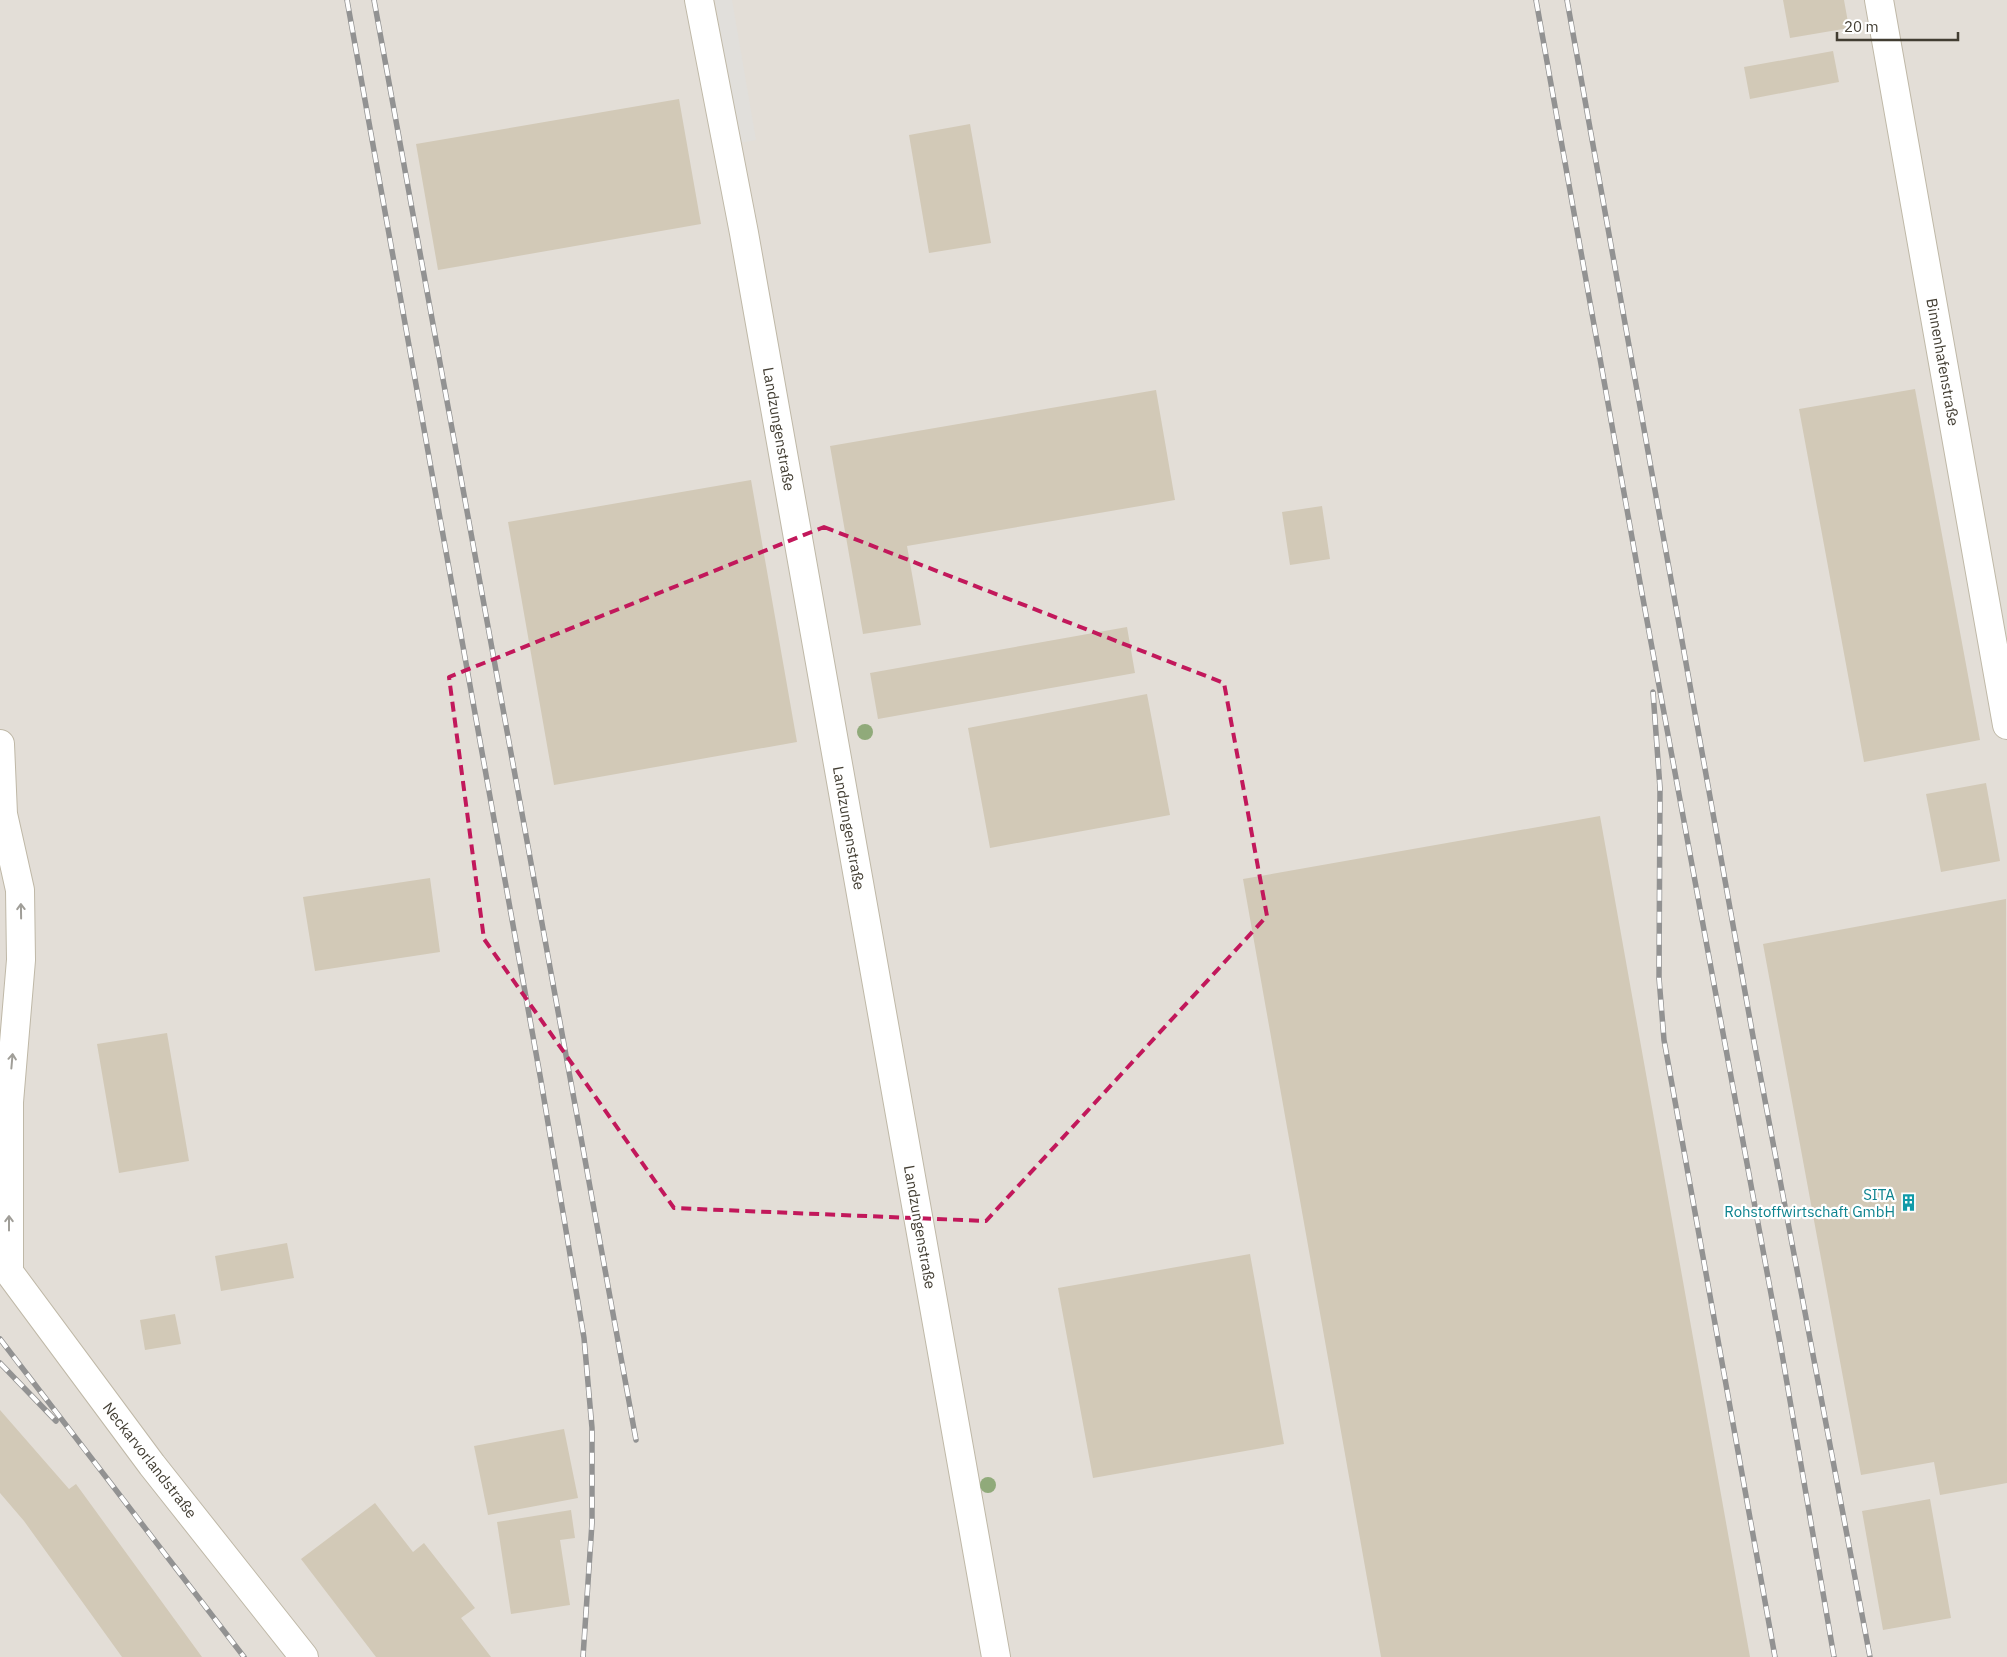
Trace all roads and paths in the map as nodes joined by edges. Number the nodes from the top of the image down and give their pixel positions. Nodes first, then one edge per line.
1 (699, 0) edge
2 (1879, 0) edge
3 (2007, 725) edge
4 (0, 744) edge
5 (1, 816) edge
6 (21, 960) junction
7 (0, 983) edge
8 (5, 1266) edge
9 (304, 1657) edge
10 (996, 1657) edge

1 - 10 street, Landzungenstraße
2 - 3 street, Binnenhafenstraße
4 - 5 street
6 -> 5 street
6 - 7 street
8 -> 6 street
8 - 9 street, Neckarvorlandstraße

